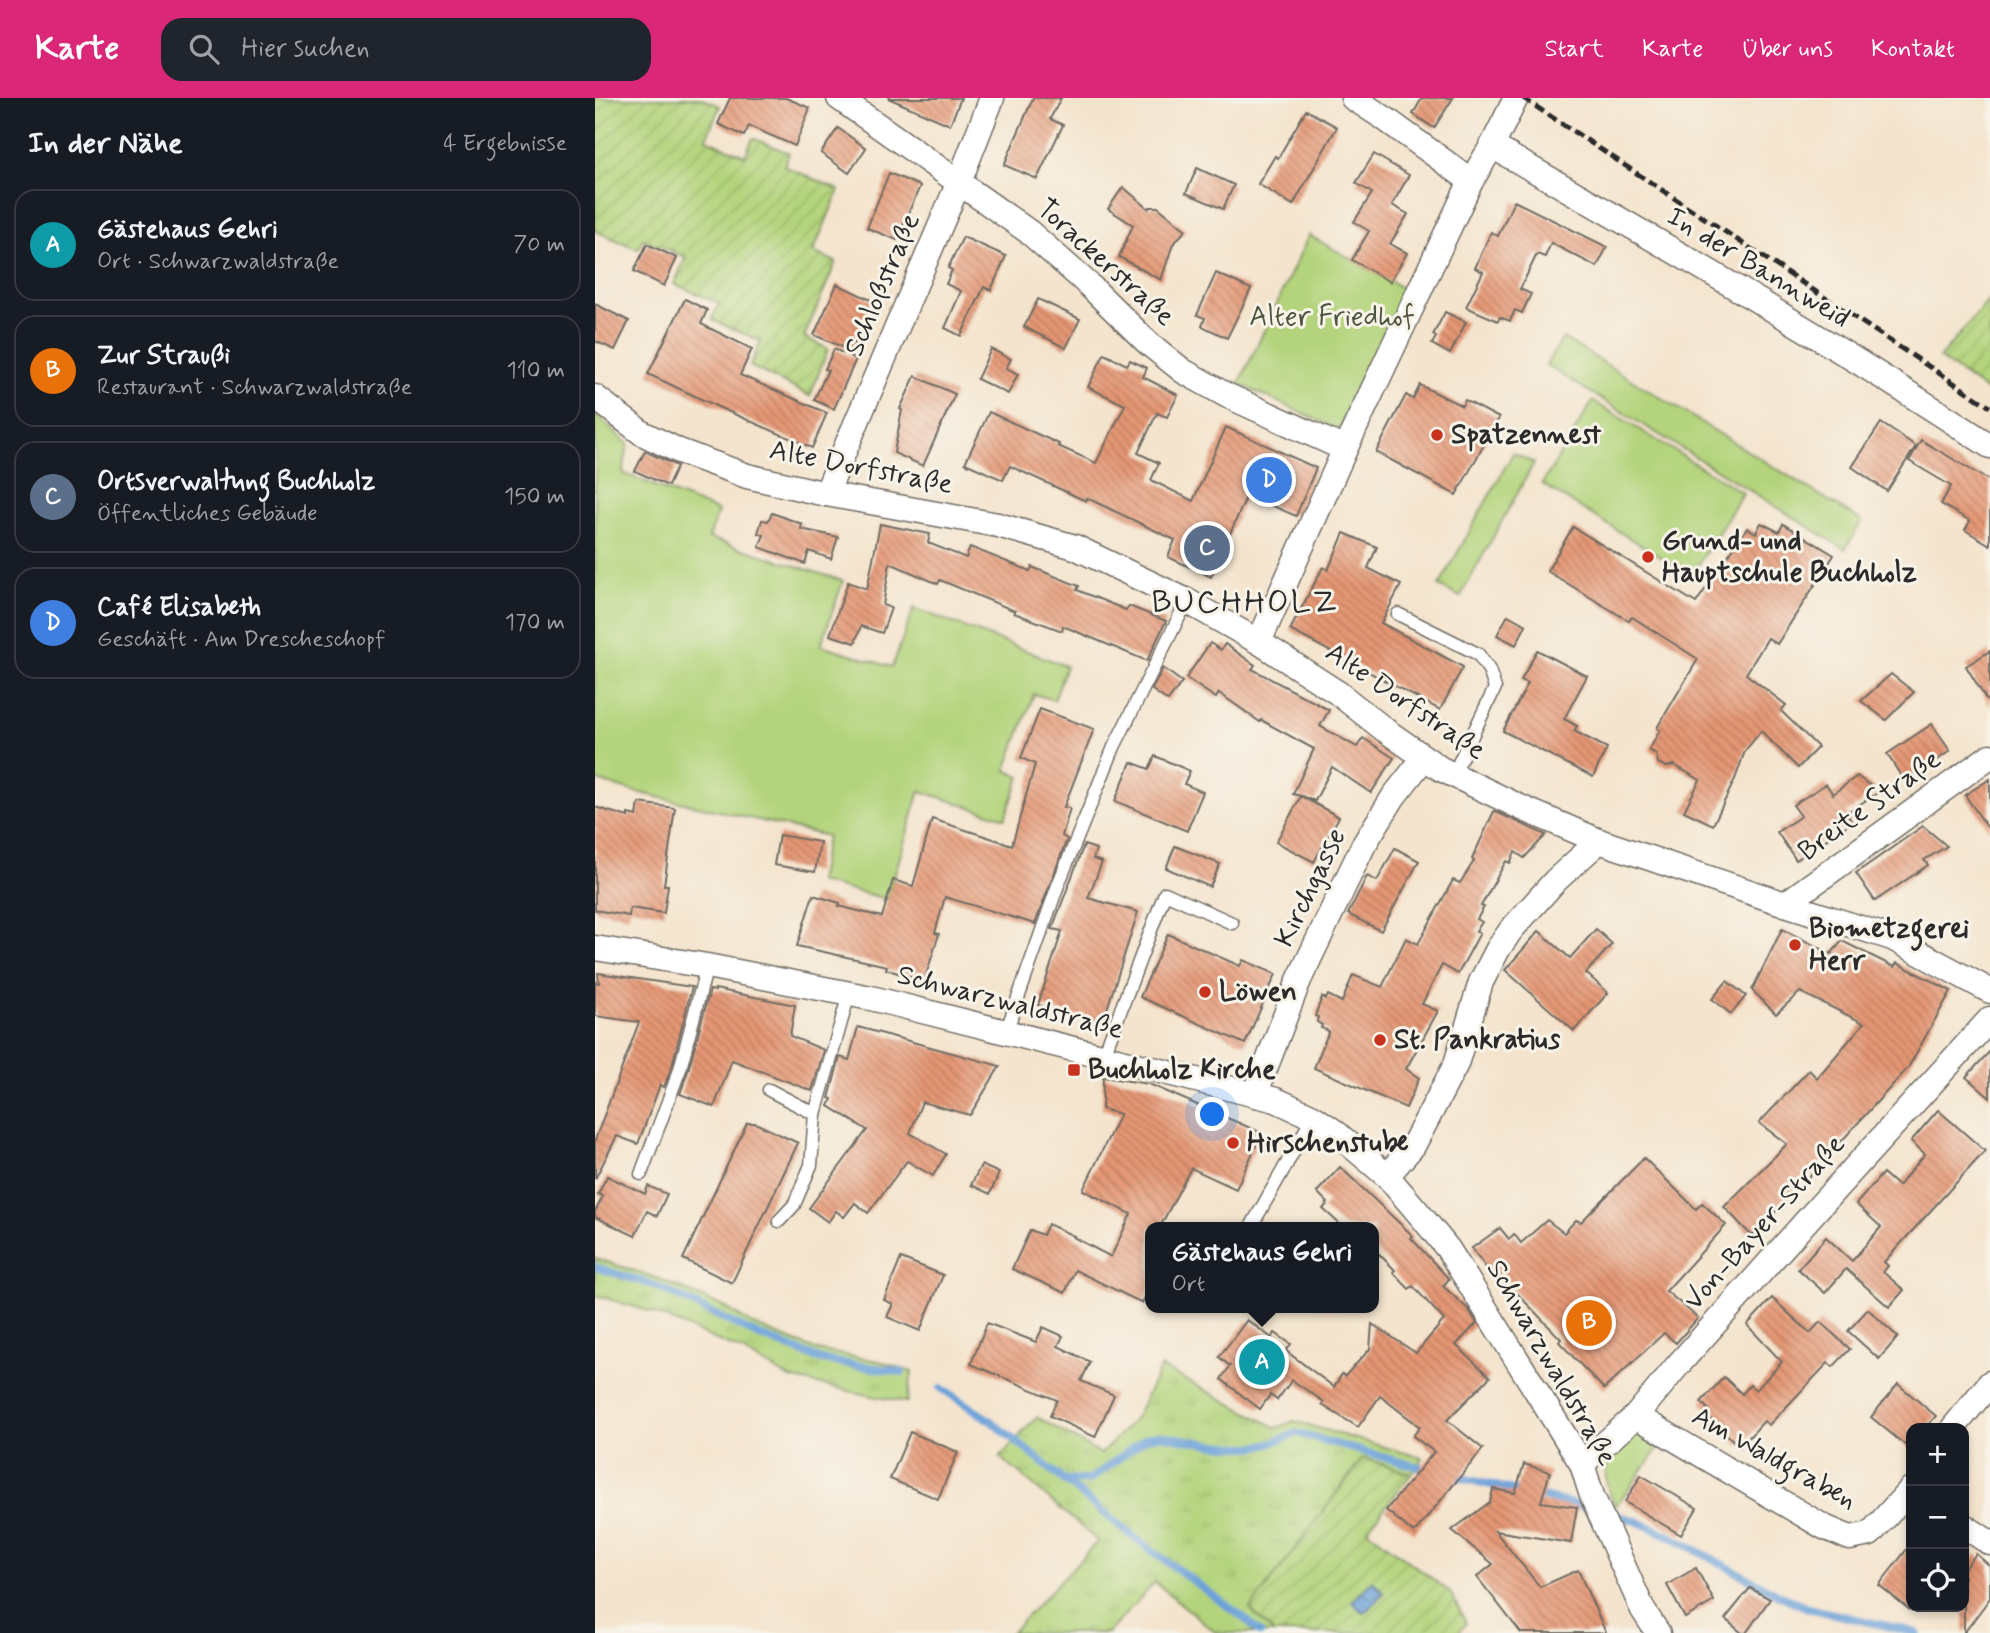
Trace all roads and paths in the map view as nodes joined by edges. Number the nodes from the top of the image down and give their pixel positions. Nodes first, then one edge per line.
1 (839, 98) edge
2 (992, 98) edge
3 (1353, 98) edge
4 (1516, 98) edge
5 (1492, 146) junction
6 (1471, 181) junction
7 (959, 182) junction
8 (595, 397) edge
9 (1990, 446) edge
10 (1345, 449) junction
11 (826, 494) junction
12 (1187, 601) junction
13 (1398, 614) dead end
14 (1259, 642) junction
15 (1990, 756) edge
16 (1424, 758) junction
17 (1453, 775) junction
18 (1599, 841) junction
19 (1785, 904) junction
20 (1233, 923) dead end
21 (595, 948) edge
22 (707, 967) junction
23 (1990, 990) edge
24 (849, 994) junction
25 (1990, 1019) edge
26 (1006, 1032) junction
27 (1103, 1057) junction
28 (769, 1090) dead end
29 (1255, 1095) junction
30 (815, 1114) junction
31 (1313, 1117) junction
32 (641, 1174) dead end
33 (1387, 1176) junction
34 (779, 1221) dead end
35 (1254, 1222) edge
36 (1990, 1383) edge
37 (1636, 1416) junction
38 (1957, 1423) edge
39 (1582, 1464) junction
40 (1906, 1496) edge
41 (1969, 1529) edge
42 (1990, 1544) edge
43 (1658, 1633) edge

1 - 7 street, Torackerstraße
2 - 7 street, Schloßstraße
3 - 6 street
4 - 5 street
5 - 6 street
5 - 9 street, In der Bannweid
6 - 10 street
7 - 10 street, Torackerstraße
7 - 11 street, Schloßstraße
8 - 11 street, Alte Dorfstraße
10 - 14 street
11 - 12 street, Alte Dorfstraße
12 - 14 street, Alte Dorfstraße
12 - 26 lane
13 - 17 lane
14 - 16 street, Alte Dorfstraße
15 - 19 street, Breite Straße
16 - 17 street, Alte Dorfstraße
16 - 29 street, Kirchgasse
17 - 18 street, Alte Dorfstraße
18 - 19 street, Alte Dorfstraße
18 - 33 street
19 - 23 street, Alte Dorfstraße
20 - 27 lane
21 - 22 street, Schwarzwaldstraße
22 - 24 street, Schwarzwaldstraße
22 - 32 lane
24 - 26 street, Schwarzwaldstraße
24 - 30 lane
25 - 37 street, Von-Bayer-Straße
26 - 27 street, Schwarzwaldstraße
27 - 29 street, Schwarzwaldstraße
28 - 30 lane
29 - 31 street, Schwarzwaldstraße
30 - 34 lane
31 - 33 street, Schwarzwaldstraße
31 - 35 lane
33 - 39 street, Schwarzwaldstraße
36 - 38 street
37 - 39 street, Von-Bayer-Straße
37 - 40 street, Am Waldgraben
39 - 43 street, Schwarzwaldstraße
41 - 42 street

